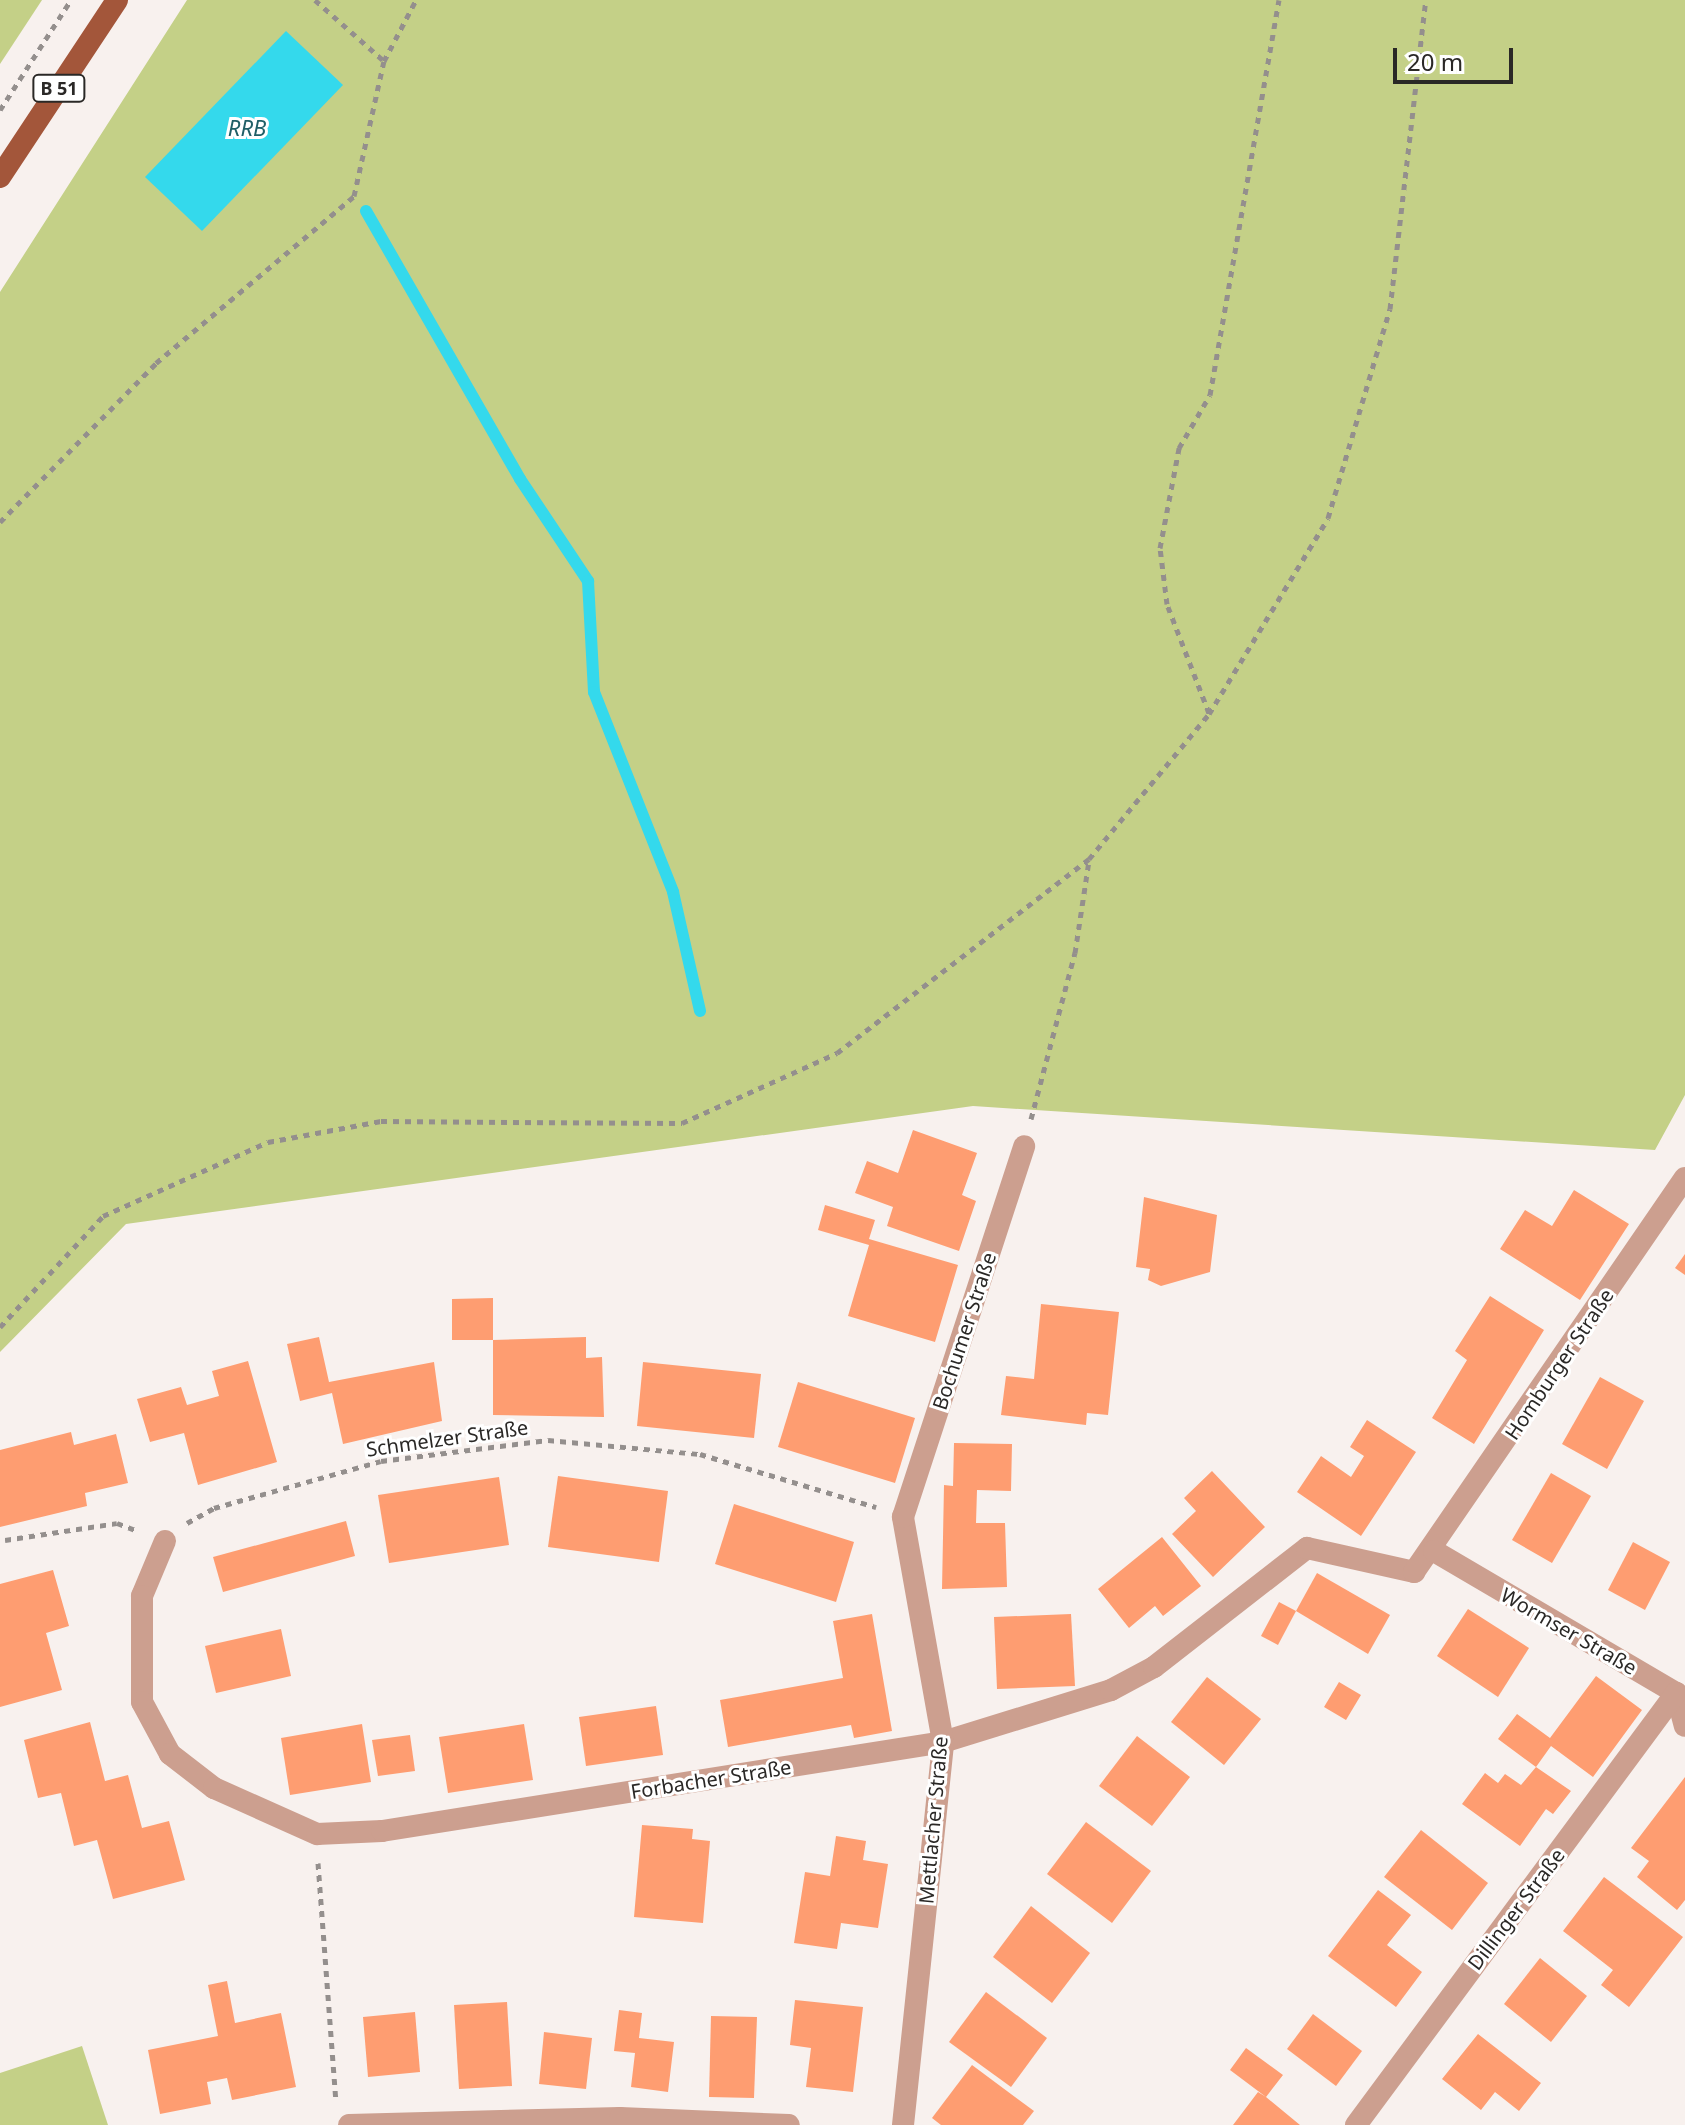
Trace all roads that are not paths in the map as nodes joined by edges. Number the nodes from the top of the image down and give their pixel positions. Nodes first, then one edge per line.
1 (117, 0) edge
2 (0, 177) edge
3 (1024, 1146) road end
4 (1685, 1178) edge
5 (903, 1517) joint
6 (165, 1541) road end
7 (1434, 1551) junction
8 (1676, 1693) junction
9 (1685, 1726) edge
10 (943, 1742) junction
11 (343, 2118) edge
12 (372, 2123) edge
13 (789, 2125) edge
14 (903, 2125) edge
15 (1356, 2125) edge

1 - 2 main road, B 51
3 - 5 street, Bochumer Straße
4 - 7 street, Homburger Straße
5 - 10 street, Mettlacher Straße
6 - 10 street, Forbacher Straße
7 - 8 street, Wormser Straße
7 - 10 street, Forbacher Straße
8 - 9 street
8 - 15 street, Dillinger Straße
10 - 14 street, Mettlacher Straße
11 - 12 street
12 - 13 street

